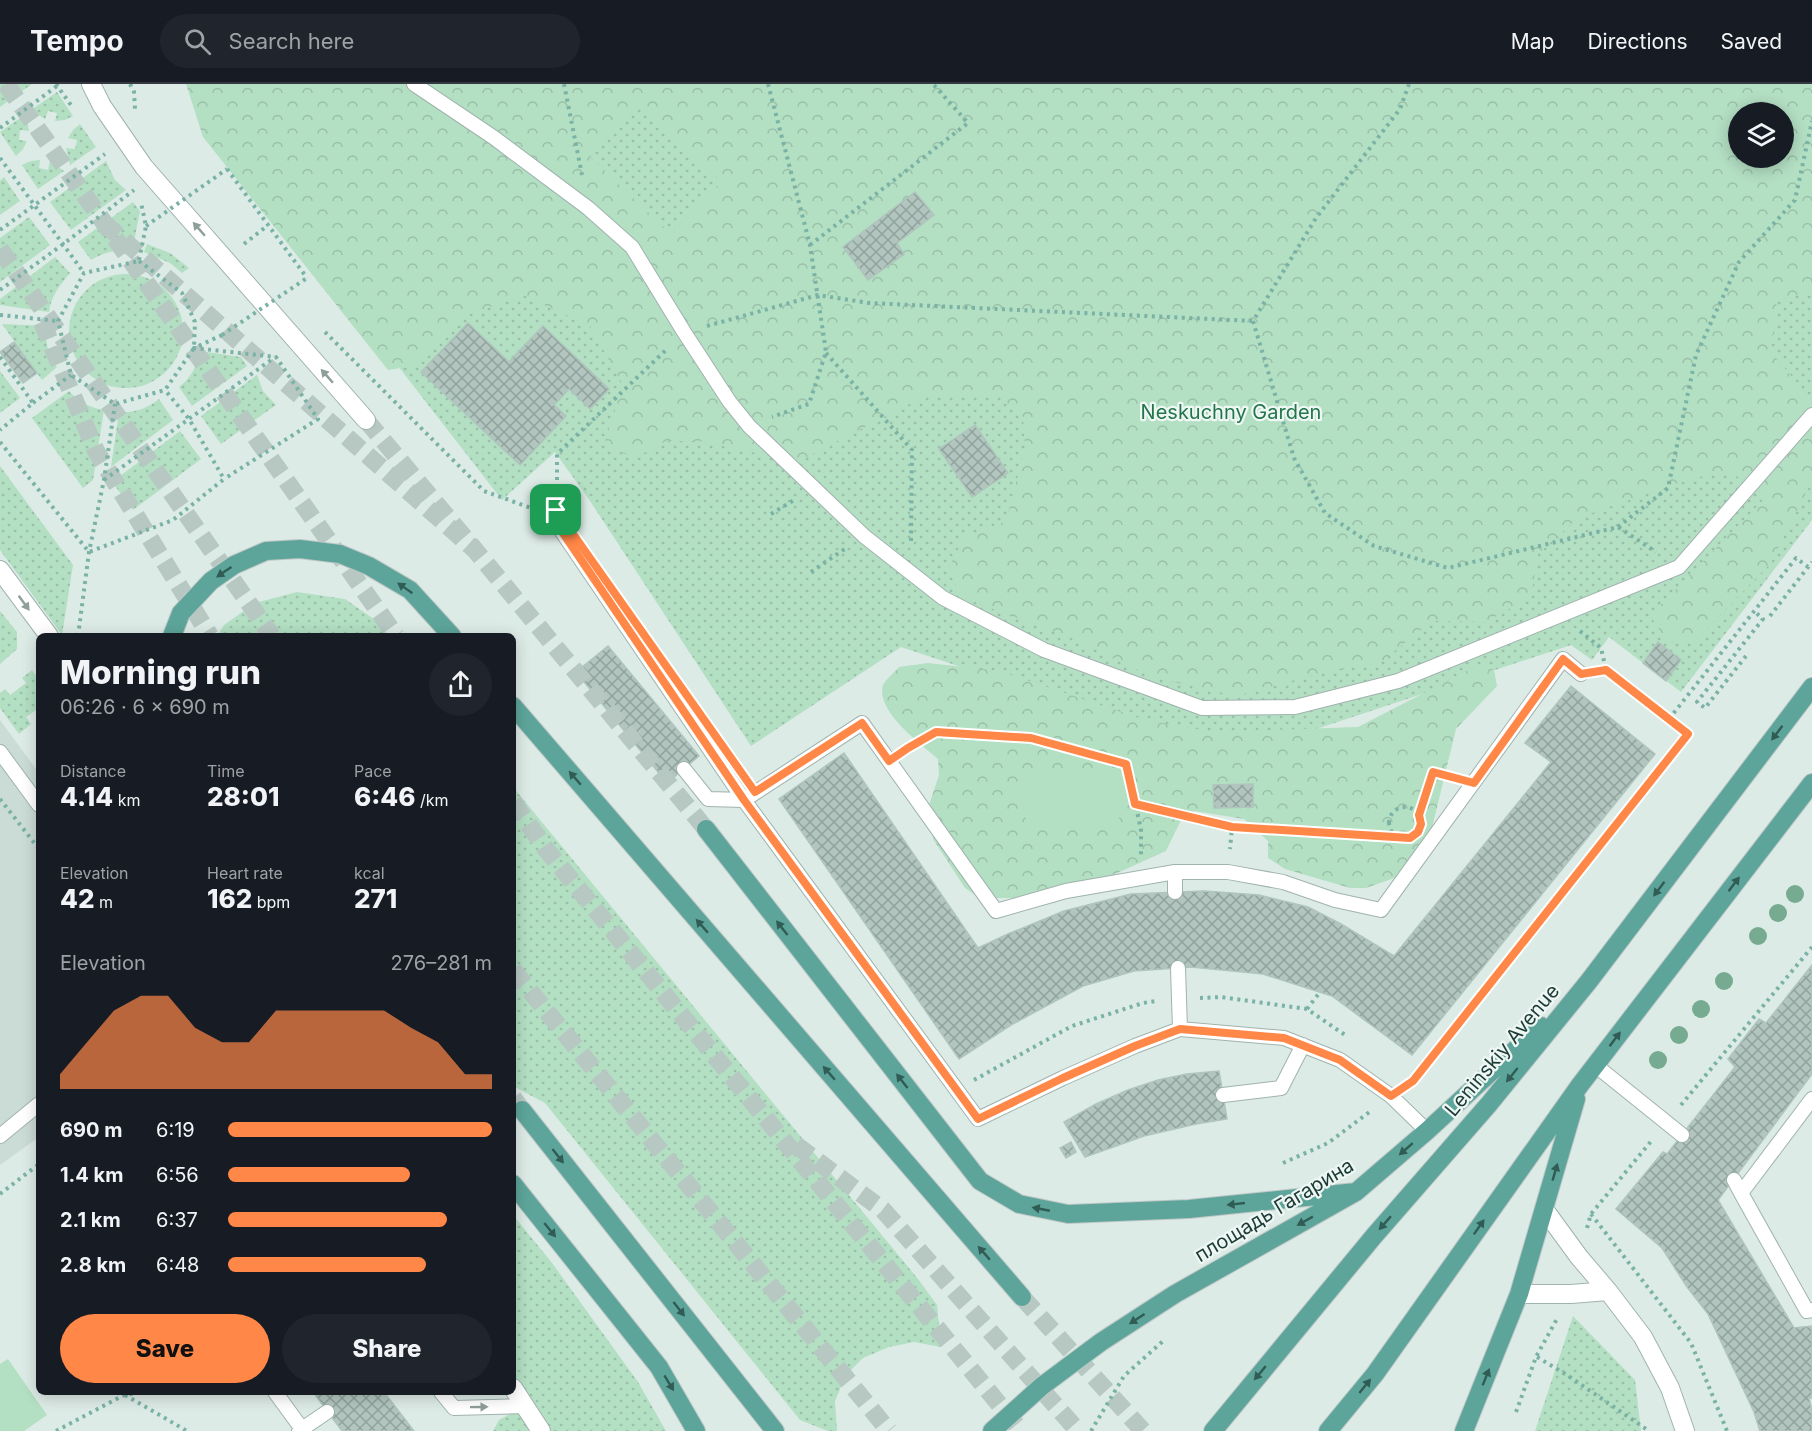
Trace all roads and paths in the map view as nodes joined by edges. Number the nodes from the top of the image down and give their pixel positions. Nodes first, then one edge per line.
1 (91, 84) edge
2 (130, 84) edge
3 (414, 84) edge
4 (564, 84) edge
5 (768, 84) edge
6 (933, 84) edge
7 (1409, 84) edge
8 (57, 86) dead end
9 (135, 112) dead end
10 (1812, 122) edge
11 (0, 128) edge
12 (106, 153) dead end
13 (0, 158) edge
14 (137, 188) dead end
15 (34, 206) junction
16 (588, 208) junction
17 (267, 226) junction
18 (0, 230) edge
19 (243, 244) dead end
20 (62, 245) junction
21 (810, 245) junction
22 (140, 261) junction
23 (84, 273) junction
24 (0, 290) edge
25 (818, 295) junction
26 (0, 315) edge
27 (58, 321) junction
28 (1253, 321) junction
29 (324, 331) dead end
30 (684, 332) junction
31 (194, 348) junction
32 (826, 352) junction
33 (0, 357) edge
34 (276, 357) junction
35 (71, 375) junction
36 (165, 390) junction
37 (33, 403) junction
38 (115, 404) junction
39 (1812, 415) edge
40 (189, 418) junction
41 (366, 420) tunnel mouth
42 (749, 426) junction
43 (0, 430) edge
44 (0, 442) edge
45 (224, 478) junction
46 (104, 480) junction
47 (550, 514) junction
48 (1618, 527) junction
49 (864, 536) junction
50 (910, 546) dead end
51 (89, 552) junction
52 (1812, 562) edge
53 (1679, 567) junction
54 (1808, 567) junction
55 (0, 570) edge
56 (811, 572) dead end
57 (1754, 611) junction
58 (1770, 616) dead end
59 (47, 633) edge
60 (78, 633) edge
61 (173, 633) edge
62 (449, 633) edge
63 (1601, 648) dead end
64 (1746, 656) dead end
65 (1606, 670) junction
66 (1581, 674) joint
67 (1812, 687) edge
68 (516, 709) edge
69 (1668, 719) junction
70 (0, 753) edge
71 (889, 761) junction
72 (684, 769) dead end
73 (1474, 783) junction
74 (1812, 783) edge
75 (0, 799) edge
76 (744, 800) junction
77 (36, 801) edge
78 (1135, 804) junction
79 (1419, 815) junction
80 (1232, 827) junction
81 (706, 830) tunnel mouth
82 (1141, 831) dead end
83 (1401, 839) junction
84 (36, 845) edge
85 (1175, 872) junction
86 (1228, 872) junction
87 (1175, 892) dead end
88 (1178, 968) dead end
89 (1589, 981) junction
90 (1320, 992) dead end
91 (1179, 999) junction
92 (1307, 1009) junction
93 (1180, 1029) junction
94 (1355, 1042) dead end
95 (1303, 1045) junction
96 (1595, 1065) junction
97 (1403, 1074) dead end
98 (1413, 1081) junction
99 (967, 1084) dead end
100 (1580, 1085) junction
101 (1223, 1095) dead end
102 (1391, 1096) junction
103 (1812, 1100) edge
104 (36, 1106) edge
105 (522, 1110) tunnel mouth
106 (1427, 1131) junction
107 (1682, 1135) dead end
108 (0, 1136) edge
109 (1283, 1163) dead end
110 (36, 1166) edge
111 (1734, 1180) dead end
112 (516, 1188) edge
113 (1356, 1192) junction
114 (1741, 1193) junction
115 (0, 1194) edge
116 (1544, 1209) junction
117 (1590, 1214) dead end
118 (1608, 1291) junction
119 (1519, 1294) junction
120 (1571, 1294) junction
121 (1022, 1297) tunnel mouth
122 (1812, 1310) edge
123 (1163, 1341) dead end
124 (1536, 1357) junction
125 (516, 1392) edge
126 (124, 1395) joint
127 (277, 1395) edge
128 (443, 1395) edge
129 (525, 1406) junction
130 (327, 1412) dead end
131 (1516, 1412) dead end
132 (301, 1430) edge
133 (56, 1431) edge
134 (187, 1431) edge
135 (541, 1431) edge
136 (696, 1431) edge
137 (775, 1431) edge
138 (992, 1431) edge
139 (1091, 1431) edge
140 (1213, 1431) edge
141 (1328, 1431) edge
142 (1464, 1431) edge
143 (1649, 1431) edge
144 (1685, 1431) edge
145 (1727, 1431) edge

41 -> 1 street
2 - 9 path
3 - 16 lane
4 - 16 path
5 - 21 path
6 - 21 path
7 - 28 path
8 - 11 path
10 - 48 path
12 - 15 path
13 - 15 path
14 - 20 path
15 - 18 path
15 - 20 path
16 - 30 lane
17 - 19 path
17 - 22 path, bridge
17 - 31 path, bridge
20 - 23 path
20 - 24 path
21 - 25 path
22 - 23 path
22 - 31 path
23 - 27 path
25 - 28 path
25 - 30 path
25 - 32 path
26 - 27 path
27 - 35 path
28 - 48 path
29 - 47 path
30 - 42 lane
30 - 47 path
31 - 34 path
31 - 36 path
32 - 42 path
32 - 50 path
33 - 37 path
34 - 40 path
34 - 45 path
35 - 37 path
35 - 38 path
36 - 38 path
36 - 40 path
37 - 43 path
38 - 46 path
39 - 53 lane
40 - 45 path
40 - 46 path
42 - 49 lane
44 - 51 path
45 - 51 path
46 - 51 path
47 - 76 lane
48 - 53 path
49 - 53 lane
49 - 56 path
51 - 60 path
52 - 54 path
54 - 57 path
54 - 58 path
55 -> 59 street
57 - 64 path
57 - 69 path
62 -> 61 main road
63 - 65 path
65 - 66 path
65 - 69 path
66 - 73 lane
67 -> 89 main road, Leninskiy Avenue
121 -> 68 main road
69 - 98 path
70 - 77 lane
71 - 76 lane
71 - 78 path
71 - 85 lane
72 - 76 lane
73 - 79 path
73 - 86 lane
96 -> 74 main road
75 - 84 path
76 - 93 lane
78 - 80 path
78 - 82 path
79 - 83 path
79 - 83 path
80 - 83 path
80 - 86 path
113 -> 81 main road
85 - 86 lane
85 - 87 lane
88 - 91 lane
89 - 106 main road, площадь Гагарина
89 -> 140 main road, Leninskiy Avenue
90 - 92 path
91 - 92 path
91 - 93 lane
91 - 99 path
92 - 94 path
93 - 95 lane
95 - 101 lane
95 - 102 lane
96 - 100 main road
96 - 107 lane
97 - 98 path
98 - 102 path
116 -> 100 main road
141 -> 100 main road
102 - 106 lane
102 - 109 path
103 - 114 lane
104 - 108 lane
105 -> 137 main road
106 -> 113 main road, площадь Гагарина
110 - 115 path
111 - 114 lane
112 -> 136 main road
113 -> 138 main road, площадь Гагарина
114 - 122 lane
116 - 118 street
116 - 119 main road
117 - 145 path
118 - 120 street
118 - 144 street
119 - 120 street
142 -> 119 main road
120 - 124 path
123 - 139 path
124 - 131 path
124 - 143 path
125 - 129 street
126 - 133 path
126 - 134 path
127 - 132 lane
128 -> 129 lane
129 - 135 street
130 - 132 lane

